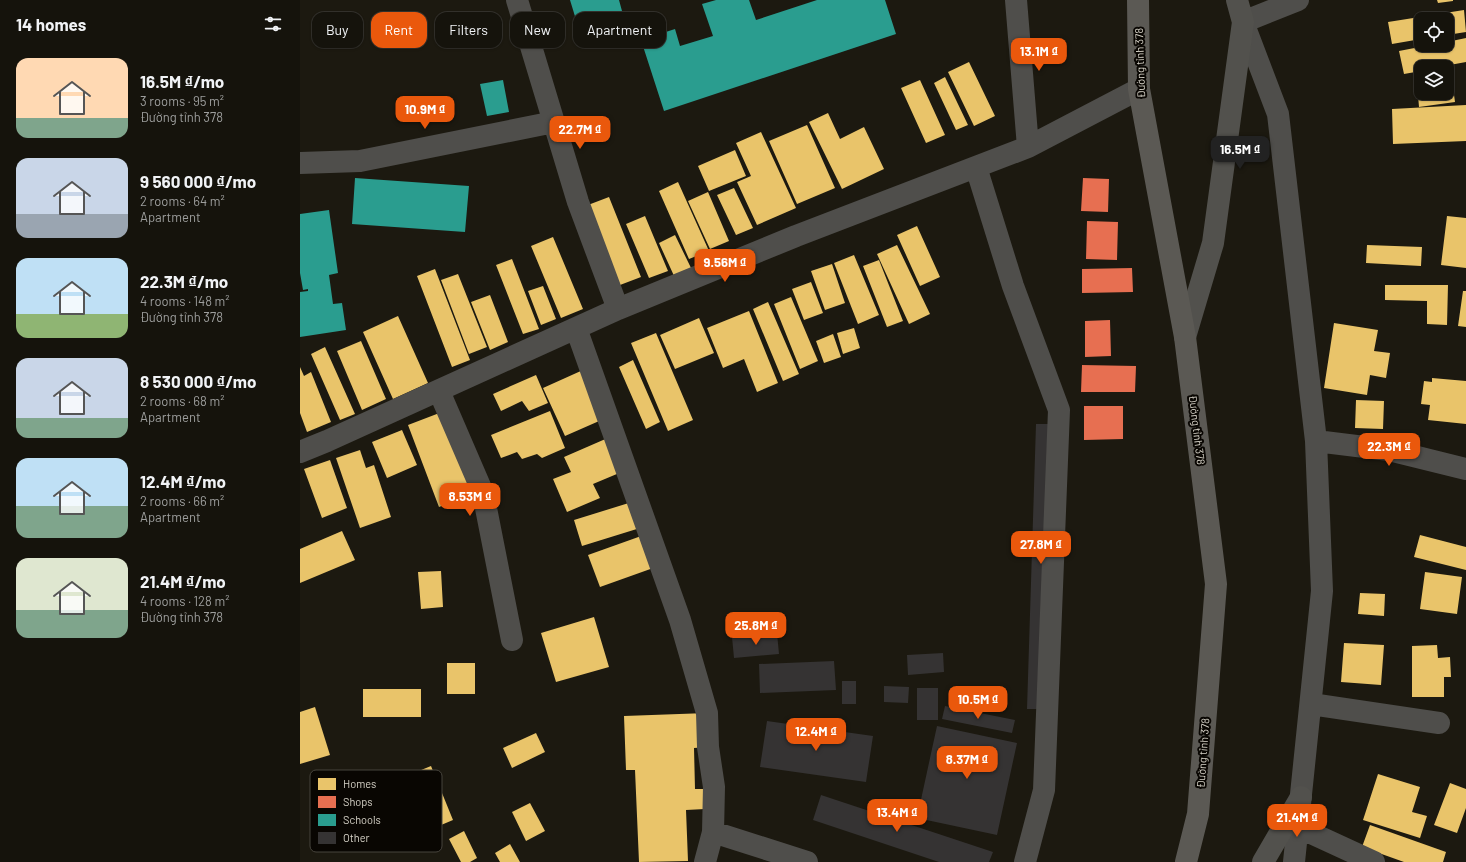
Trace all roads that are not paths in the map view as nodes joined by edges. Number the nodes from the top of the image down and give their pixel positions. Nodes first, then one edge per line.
1 (518, 0) edge
2 (1016, 0) edge
3 (1138, 0) edge
4 (1237, 0) edge
5 (1244, 0) edge
6 (1298, 0) edge
7 (1243, 22) junction
8 (1139, 89) junction
9 (554, 122) junction
10 (1028, 147) junction
11 (300, 163) edge
12 (976, 167) junction
13 (618, 308) junction
14 (576, 328) junction
15 (1185, 337) junction
16 (439, 391) junction
17 (1316, 441) junction
18 (300, 452) edge
19 (1466, 469) edge
20 (512, 640) dead end
21 (1311, 704) junction
22 (1439, 723) dead end
23 (1301, 797) junction
24 (1298, 827) junction
25 (713, 832) junction
26 (705, 862) edge
27 (807, 862) edge
28 (1025, 862) edge
29 (1186, 862) edge
30 (1263, 862) edge
31 (1294, 862) edge
32 (1374, 862) edge

1 - 9 street
2 - 10 street
3 - 8 main road, Đường tỉnh 378
4 - 7 main road
5 - 7 street
6 - 7 street
7 - 15 main road
7 - 17 street
8 - 10 street
8 - 15 main road, Đường tỉnh 378
9 - 11 street
9 - 13 street
10 - 12 street
12 - 13 street
12 - 28 street
13 - 14 street
14 - 16 street
14 - 25 street
15 - 29 main road, Đường tỉnh 378
16 - 18 street
16 - 20 street
17 - 19 street
17 - 21 street
21 - 22 street
21 - 23 street
23 - 24 street
23 - 30 main road
24 - 31 street
24 - 32 street
25 - 26 street
25 - 27 street

